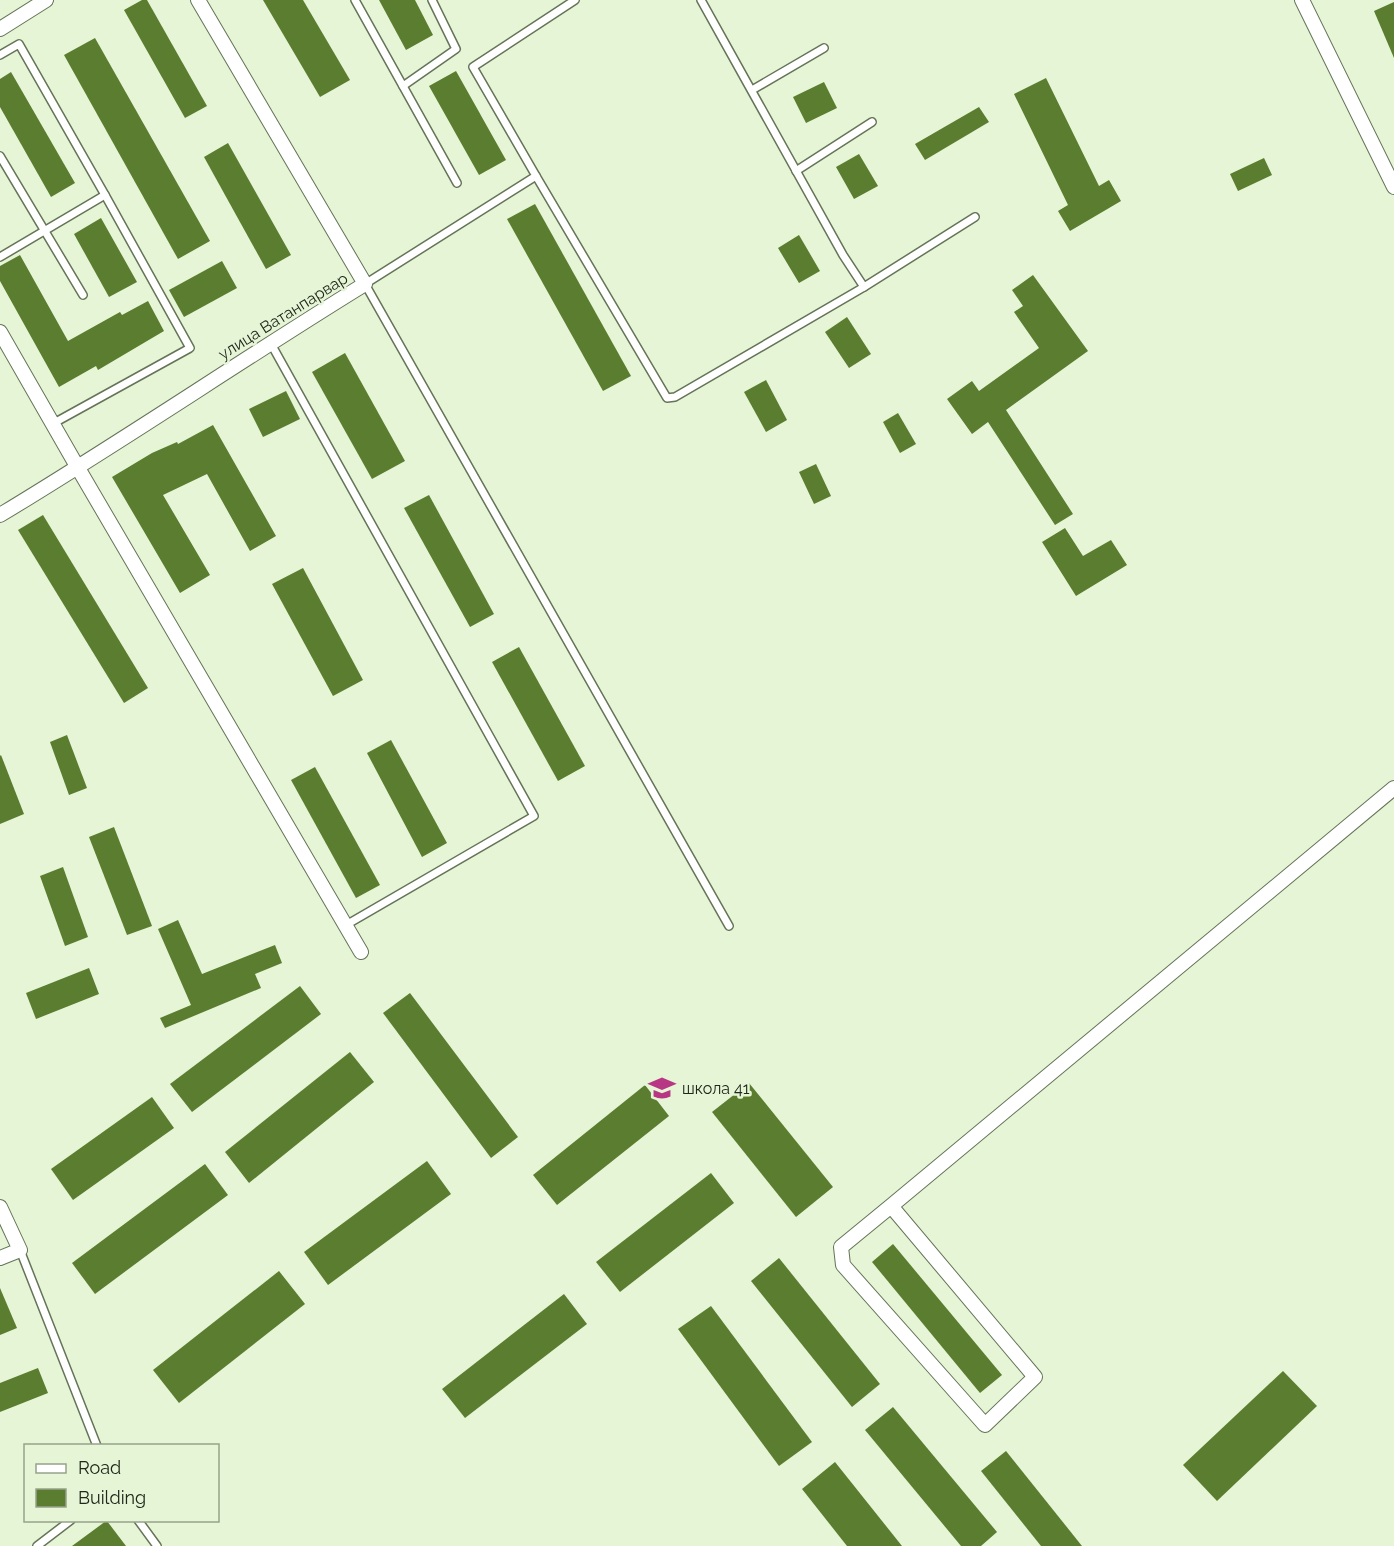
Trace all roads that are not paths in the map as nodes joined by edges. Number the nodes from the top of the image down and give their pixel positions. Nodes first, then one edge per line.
1 (46, 0) edge
2 (355, 0) edge
3 (432, 0) edge
4 (575, 0) edge
5 (701, 0) edge
6 (1302, 0) edge
7 (203, 2) edge
8 (0, 29) edge
9 (824, 48) dead end
10 (0, 55) edge
11 (403, 86) junction
12 (752, 90) junction
13 (872, 122) dead end
14 (0, 156) edge
15 (796, 171) junction
16 (536, 176) junction
17 (457, 183) dead end
18 (1394, 187) edge
19 (105, 195) junction
20 (975, 217) dead end
21 (44, 230) junction
22 (0, 257) edge
23 (365, 284) junction
24 (864, 287) junction
25 (83, 295) dead end
26 (0, 332) edge
27 (270, 342) junction
28 (4, 346) edge
29 (54, 423) junction
30 (78, 468) junction
31 (0, 515) edge
32 (1394, 788) edge
33 (346, 925) junction
34 (729, 926) dead end
35 (361, 952) dead end
36 (891, 1206) junction
37 (0, 1207) edge
38 (20, 1250) junction
39 (0, 1258) edge
40 (97, 1444) edge
41 (70, 1522) edge
42 (139, 1522) edge
43 (37, 1546) edge
44 (157, 1546) edge

1 - 8 street
2 - 11 lane
3 - 11 lane
4 - 16 lane
5 - 12 lane
6 - 18 street
7 - 23 street, улица Ватанпарвар
9 - 12 lane
10 - 19 lane
11 - 17 lane
12 - 15 lane
13 - 15 lane
14 - 21 lane
15 - 24 lane
16 - 23 lane
16 - 24 lane
19 - 21 lane
19 - 29 lane
20 - 24 lane
21 - 22 lane
21 - 25 lane
23 - 27 street, улица Ватанпарвар
23 - 34 lane
26 - 28 street
27 - 30 street, улица Ватанпарвар
27 - 33 lane
28 - 29 street
29 - 30 street
30 - 31 street, улица Ватанпарвар
30 - 33 street
32 - 36 street
33 - 35 street
36 - 36 street
37 - 38 street
38 - 39 street
38 - 40 lane
41 - 43 lane
42 - 44 lane

